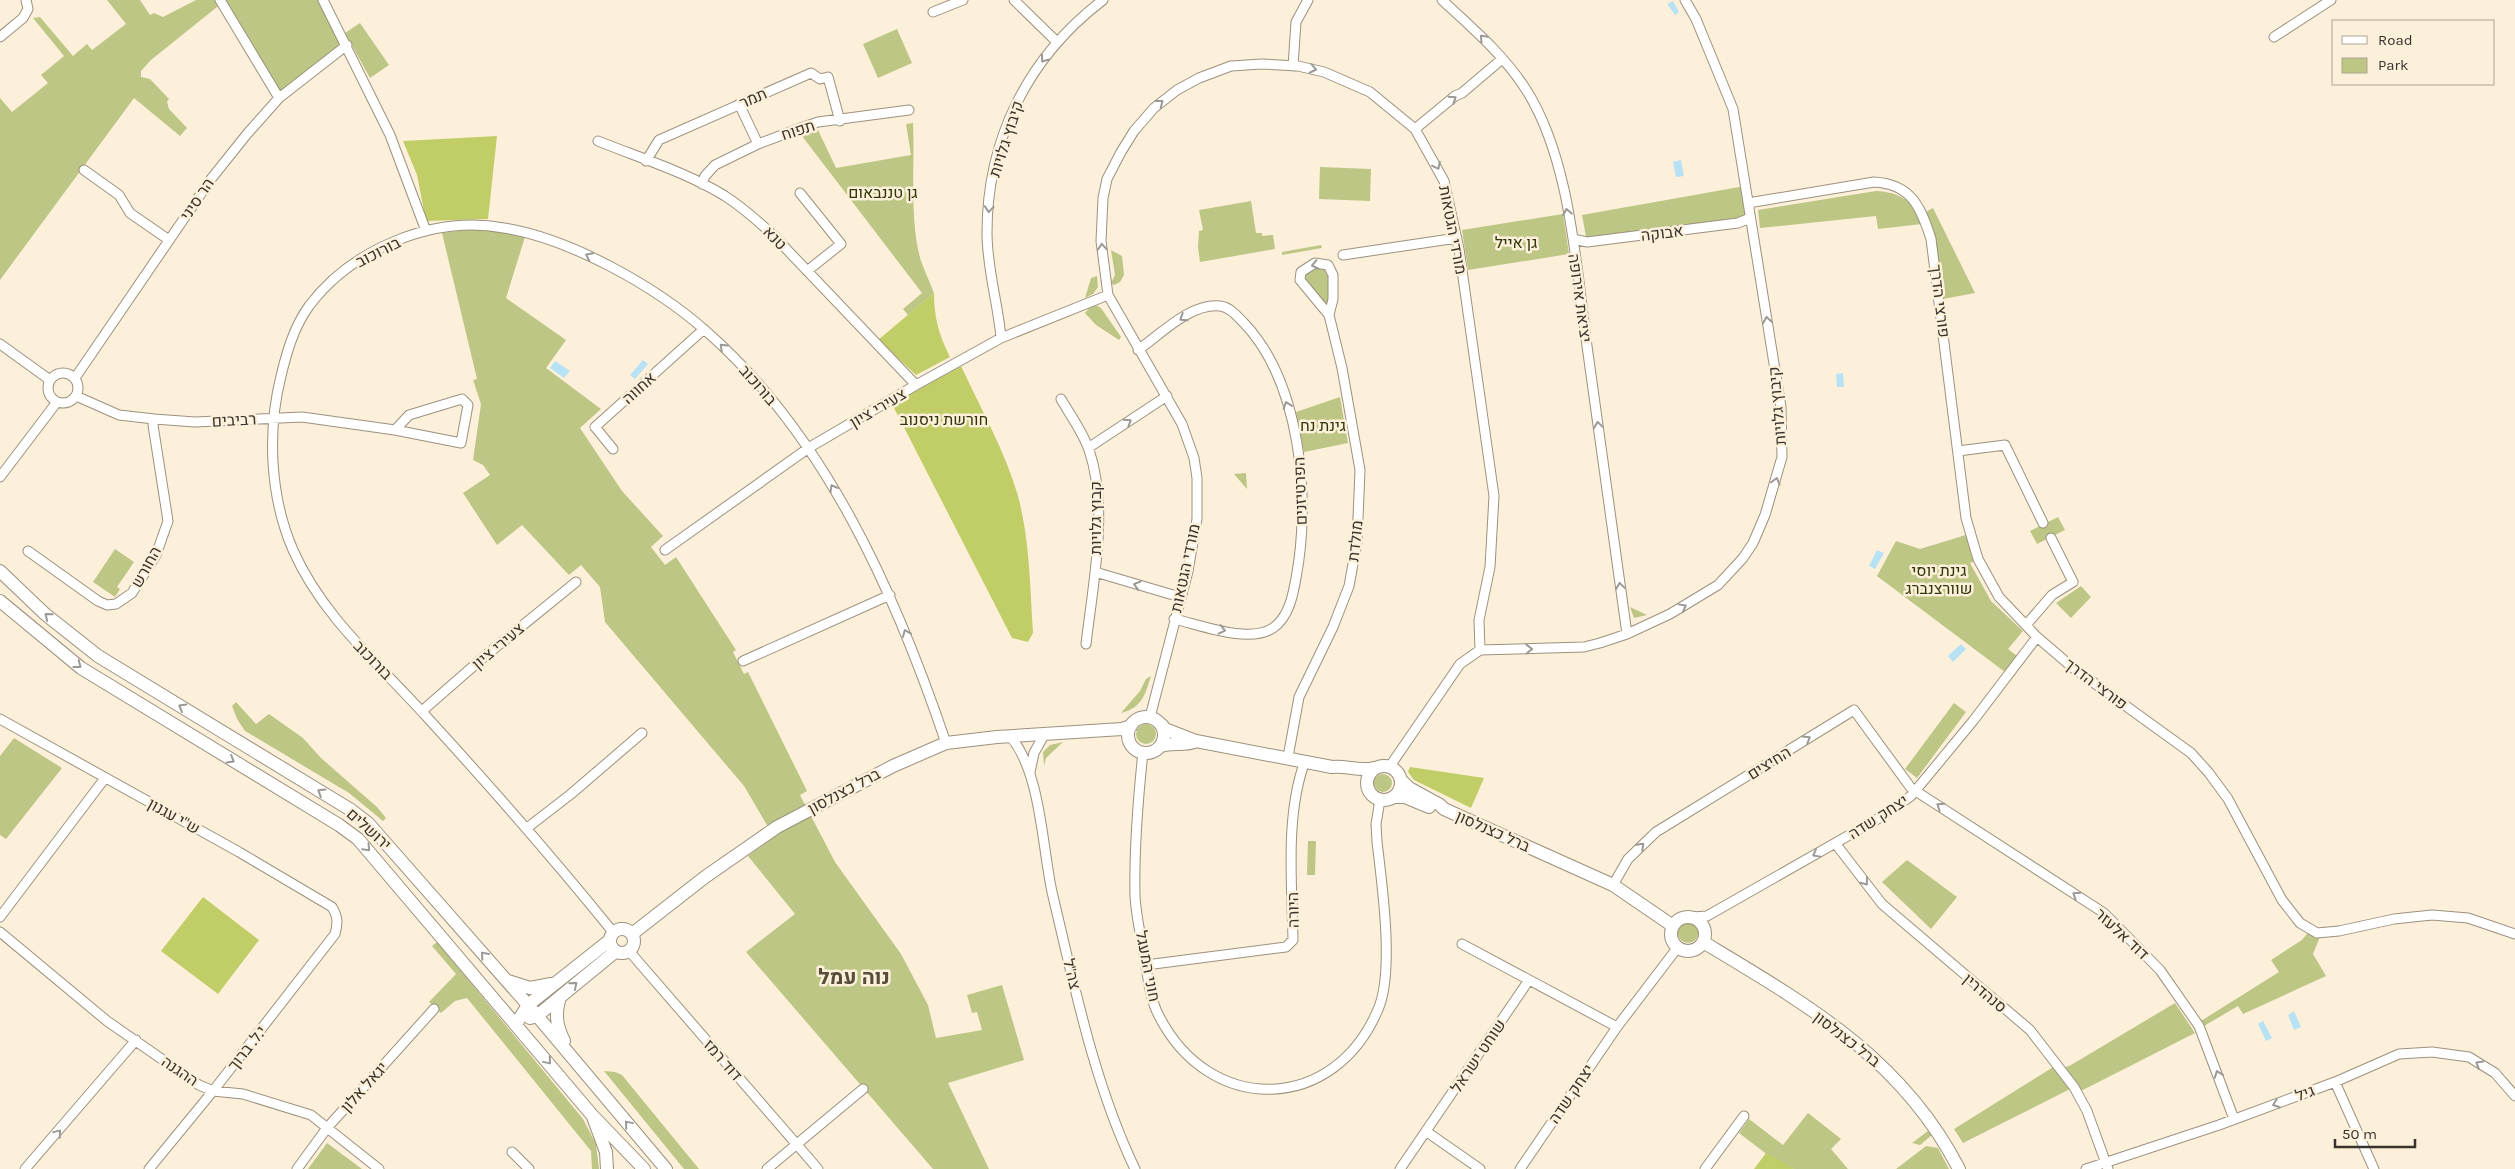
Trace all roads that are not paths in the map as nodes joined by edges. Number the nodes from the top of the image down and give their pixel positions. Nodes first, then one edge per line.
1 (26, 0) edge
2 (220, 0) edge
3 (323, 0) edge
4 (963, 0) edge
5 (1014, 0) edge
6 (1103, 0) edge
7 (1308, 0) edge
8 (1442, 0) edge
9 (1685, 0) edge
10 (2331, 0) edge
11 (933, 12) dead end
12 (0, 37) edge
13 (2274, 37) dead end
14 (1057, 42) junction
15 (347, 45) junction
16 (1502, 59) junction
17 (1293, 66) junction
18 (279, 98) junction
19 (739, 104) junction
20 (910, 110) dead end
21 (840, 121) junction
22 (1415, 129) junction
23 (598, 141) dead end
24 (758, 144) junction
25 (646, 161) junction
26 (84, 170) dead end
27 (702, 184) junction
28 (800, 193) dead end
29 (1748, 204) junction
30 (1750, 218) junction
31 (426, 231) junction
32 (1457, 238) junction
33 (1573, 239) junction
34 (169, 240) junction
35 (1343, 255) dead end
36 (806, 271) junction
37 (1108, 295) junction
38 (1329, 315) junction
39 (704, 329) junction
40 (1002, 338) junction
41 (0, 344) edge
42 (1138, 350) junction
43 (75, 378) junction
44 (50, 380) junction
45 (916, 386) junction
46 (76, 396) junction
47 (1167, 396) junction
48 (1061, 399) dead end
49 (58, 402) junction
50 (272, 418) junction
51 (154, 419) junction
52 (395, 430) junction
53 (810, 447) junction
54 (1088, 448) junction
55 (613, 449) dead end
56 (1958, 451) junction
57 (0, 476) edge
58 (2043, 523) dead end
59 (2051, 538) dead end
60 (665, 550) dead end
61 (28, 551) dead end
62 (0, 571) edge
63 (1095, 572) junction
64 (576, 582) dead end
65 (890, 595) junction
66 (1180, 597) junction
67 (0, 601) edge
68 (1174, 619) junction
69 (2026, 625) junction
70 (1626, 634) junction
71 (2037, 637) junction
72 (1086, 644) dead end
73 (1480, 650) junction
74 (743, 661) dead end
75 (422, 711) junction
76 (1150, 717) junction
77 (0, 719) edge
78 (1162, 725) junction
79 (1131, 726) junction
80 (1089, 732) junction
81 (642, 733) dead end
82 (1044, 735) junction
83 (1010, 736) junction
84 (1196, 741) junction
85 (1130, 742) junction
86 (946, 743) junction
87 (1159, 747) junction
88 (1143, 752) junction
89 (1288, 757) junction
90 (1305, 761) junction
91 (1390, 766) junction
92 (1332, 767) junction
93 (1374, 768) junction
94 (1030, 772) junction
95 (105, 778) junction
96 (1401, 780) junction
97 (1367, 789) junction
98 (1916, 791) junction
99 (1394, 797) junction
100 (1380, 800) junction
101 (1444, 809) junction
102 (527, 828) junction
103 (1835, 843) junction
104 (1613, 885) junction
105 (0, 917) edge
106 (1693, 917) junction
107 (338, 923) joint
108 (1673, 926) junction
109 (0, 932) edge
110 (632, 934) junction
111 (2515, 934) edge
112 (1703, 942) junction
113 (617, 944) junction
114 (1462, 944) dead end
115 (1678, 947) junction
116 (1146, 965) junction
117 (506, 980) junction
118 (560, 980) junction
119 (1529, 980) junction
120 (560, 997) junction
121 (528, 1005) junction
122 (434, 1009) dead end
123 (537, 1016) junction
124 (516, 1024) junction
125 (1617, 1027) junction
126 (136, 1040) junction
127 (578, 1064) junction
128 (2335, 1082) junction
129 (863, 1089) dead end
130 (213, 1092) junction
131 (2515, 1096) edge
132 (592, 1115) junction
133 (1744, 1116) dead end
134 (2234, 1120) junction
135 (327, 1128) junction
136 (1427, 1132) junction
137 (796, 1144) junction
138 (512, 1152) dead end
139 (2107, 1166) edge
140 (652, 1168) edge
141 (25, 1169) edge
142 (150, 1169) edge
143 (297, 1169) edge
144 (379, 1169) edge
145 (529, 1169) edge
146 (607, 1169) edge
147 (767, 1169) edge
148 (818, 1169) edge
149 (1135, 1169) edge
150 (1400, 1169) edge
151 (1480, 1169) edge
152 (1520, 1169) edge
153 (1705, 1169) edge
154 (1959, 1169) edge
155 (2086, 1169) edge
156 (2374, 1169) edge

1 - 12 street
2 - 18 street
3 - 15 street
4 - 11 street
5 - 14 street
6 - 14 street, קיבוץ גלויות
7 - 17 street
16 -> 8 street, יציאת אירופה
9 - 29 street, קיבוץ גלויות
10 - 13 street
14 -> 40 street, קיבוץ גלויות
15 - 18 street, הר סיני
15 - 31 street
22 -> 16 street
33 -> 16 street, יציאת אירופה
17 -> 22 street, מורדי הגטאות
37 -> 17 street, מורדי הגטאות
18 - 34 street, הר סיני
19 - 21 street, תמר
19 - 24 street
19 - 25 street, תמר
20 - 21 street, תפוח
21 - 24 street, תפוח
22 -> 32 street, מורדי הגטאות
23 - 25 street, טנא
24 - 27 street, תפוח
25 - 27 street, טנא
26 - 34 street
27 - 36 street, טנא
28 - 36 street
29 - 30 street, קיבוץ גלויות
29 - 56 street, פורצי הדרך
30 - 33 street, אבוקה
70 -> 30 street, קיבוץ גלויות
39 -> 31 street, בורוכוב
31 - 50 street, בורוכוב
32 - 35 street
32 - 73 street, מורדי הגטאות
70 -> 33 street, יציאת אירופה
34 - 43 street, הר סיני
36 - 45 street, טנא
37 - 40 street, צעירי ציון
37 - 42 street, מורדי הגטאות
38 -> 38 street, מולדת
38 - 89 street, מולדת
53 -> 39 street, בורוכוב
39 - 55 street, אחווה
40 - 45 street, צעירי ציון
41 - 44 street
42 - 47 street, מורדי הגטאות
68 -> 42 street, הפרטיזנים
43 - 44 street
43 - 46 street
44 - 49 street
45 - 53 street, צעירי ציון
46 - 49 street
46 - 51 street, רביבים
54 -> 47 street
47 - 66 street, מורדי הגטאות
48 - 54 street, קבוץ גלויות
49 - 57 street
50 - 51 street, רביבים
50 - 52 street, רביבים
50 - 75 street, בורוכוב
51 - 61 street, החורש
52 - 52 street, רביבים
53 - 60 street, צעירי ציון
65 -> 53 street, בורוכוב
54 - 63 street, קבוץ גלויות
56 - 58 street
56 - 69 street, פורצי הדרך
59 - 69 street
117 -> 62 street, ירושלים
66 -> 63 street
63 - 72 street, קבוץ גלויות
64 - 75 street, צעירי ציון
65 - 74 street
86 -> 65 street, בורוכוב
66 - 68 street, מורדי הגטאות
67 -> 124 street, ירושלים
68 - 76 street, מורדי הגטאות
69 - 71 street, פורצי הדרך
73 -> 70 street, קיבוץ גלויות
71 - 98 street, יצחק שדה
71 - 111 street, פורצי הדרך
73 - 91 street
75 - 102 street, בורוכוב
76 - 78 street
76 - 79 street, ברל כצנלסון
77 - 95 street, ש"י עגנון
78 - 84 street
78 - 87 street
79 - 80 street, ברל כצנלסון
79 - 85 street
80 - 82 street, ברל כצנלסון
80 - 85 street, ברל כצנלסון
81 - 102 street
82 - 83 street, ברל כצנלסון
82 - 94 street, צה"ל
83 - 86 street, ברל כצנלסון
83 - 94 street, צה"ל
84 - 87 street
84 - 89 street
85 - 88 street, ברל כצנלסון
86 - 110 street, ברל כצנלסון
87 - 88 street
88 - 116 street, חוני המעגל
89 - 90 street
90 - 92 street
90 - 116 street, היורה
91 - 93 street
91 - 96 street, ברל כצנלסון
92 - 93 street
92 - 97 street
93 - 97 street
94 - 149 street, צה"ל
95 - 105 street
95 - 107 street, ש"י עגנון
96 - 99 street
96 - 101 street, ברל כצנלסון
97 - 100 street
98 - 103 street, יצחק שדה
104 -> 98 street, החיצים
134 -> 98 street, דוד אלעזר
99 - 100 street, ברל כצנלסון
99 - 101 street, ברל כצנלסון
100 - 116 street, חוני המעגל
101 - 104 street, ברל כצנלסון
102 - 113 street, בורוכוב
103 -> 106 street, יצחק שדה
103 -> 139 street, סנהדרין
104 - 108 street, ברל כצנלסון
106 - 108 street
106 - 112 street
107 - 130 street, י.ל. ברוך
108 - 115 street
109 - 126 street, ההגנה
110 - 113 street
110 - 113 street
112 - 115 street
112 - 154 street, ברל כצנלסון
113 - 118 street
120 -> 113 street
113 - 137 street, דוד רמז
114 - 119 street
115 - 125 street, יצחק שדה
117 - 118 street
117 - 121 street, ירושלים
118 - 121 street
119 - 125 street
119 - 136 street, שוחט ישראל
120 - 123 street
120 - 127 street
121 - 123 street, ירושלים
121 - 124 street
122 - 135 street, יגאל אלון
123 - 124 street
123 - 127 street, ירושלים
124 -> 132 street, ירושלים
125 - 152 street, יצחק שדה
126 - 130 street, ההגנה
141 -> 126 street
140 -> 127 street, ירושלים
131 -> 128 street, גיל
128 -> 134 street, גיל
128 - 156 street
129 - 137 street
130 - 135 street, ההגנה
130 - 142 street, י.ל. ברוך
132 - 140 street, ירושלים
132 - 146 street
133 - 153 street
134 - 139 street, גיל
135 - 143 street, יגאל אלון
135 - 144 street, ההגנה
136 - 150 street, שוחט ישראל
136 - 151 street
137 - 147 street
137 - 148 street, דוד רמז
138 - 145 street
139 - 155 street, גיל

